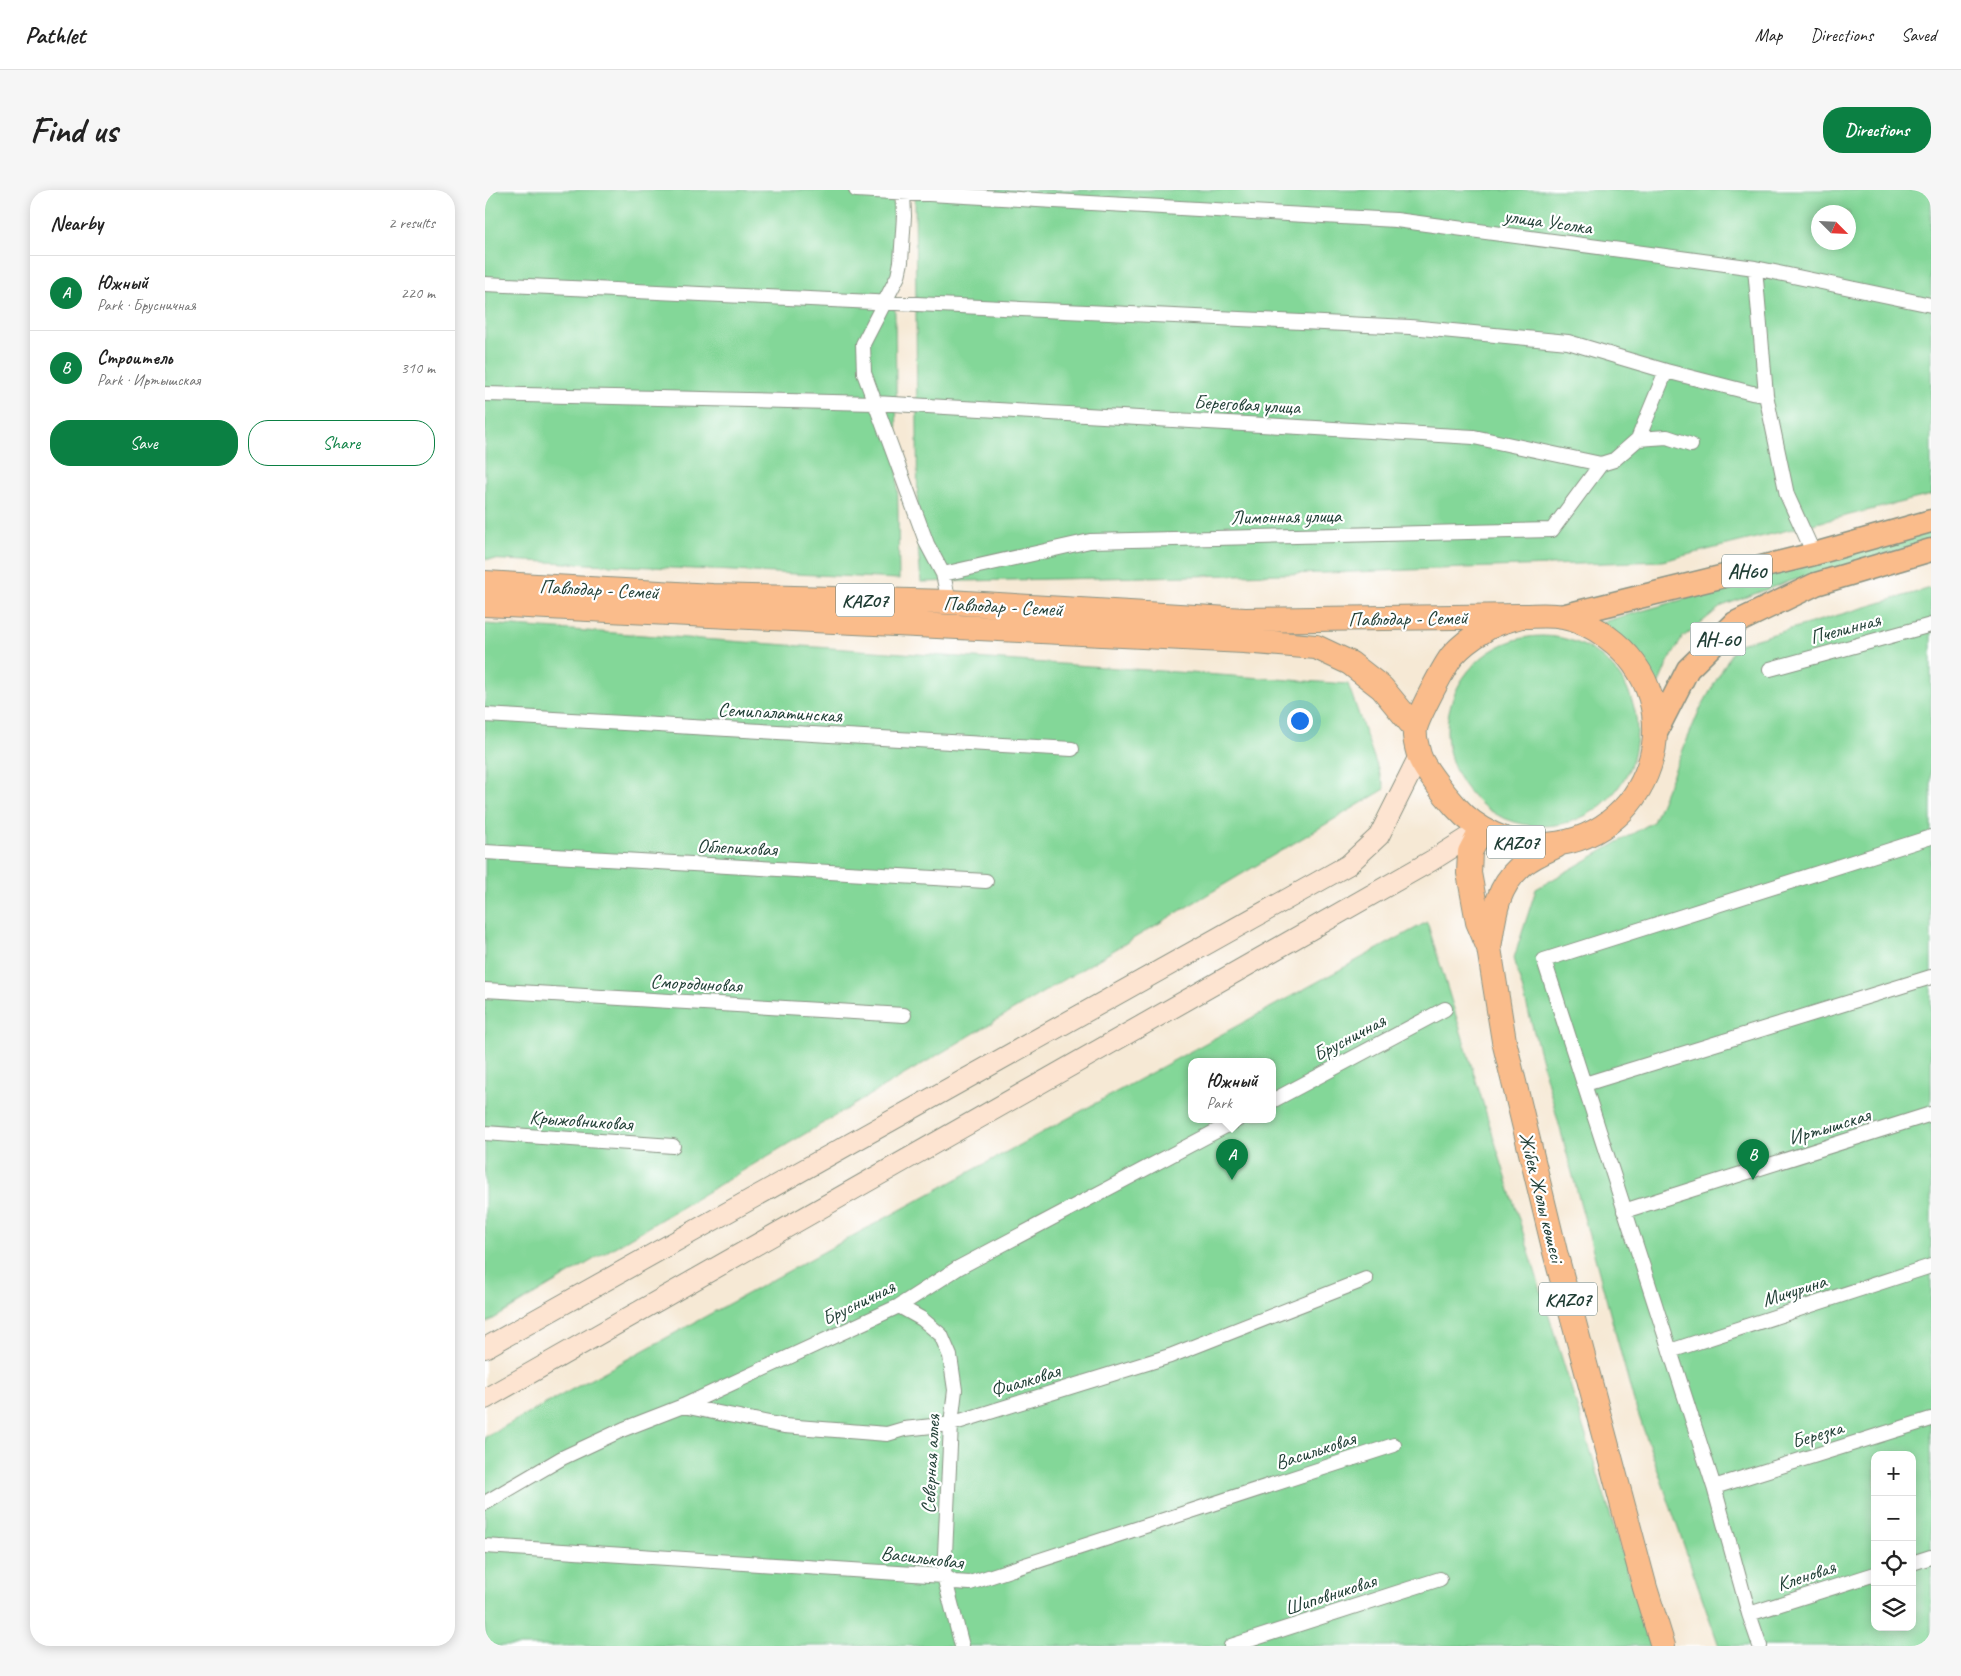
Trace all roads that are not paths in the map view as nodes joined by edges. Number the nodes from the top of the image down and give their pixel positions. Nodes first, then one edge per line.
1 (856, 190) edge
2 (903, 193) junction
3 (974, 193) edge
4 (1755, 268) junction
5 (485, 284) edge
6 (884, 302) junction
7 (1931, 305) edge
8 (1666, 371) junction
9 (485, 394) edge
10 (1766, 394) junction
11 (875, 404) junction
12 (1638, 439) junction
13 (1691, 445) dead end
14 (1607, 462) junction
15 (1931, 521) edge
16 (1931, 550) edge
17 (1814, 554) junction
18 (943, 574) junction
19 (485, 583) edge
20 (949, 602) junction
21 (485, 604) edge
22 (1521, 616) junction
23 (1563, 616) junction
24 (1931, 625) edge
25 (1771, 669) dead end
26 (485, 715) edge
27 (1415, 728) junction
28 (1655, 732) junction
29 (1072, 749) dead end
30 (1419, 756) junction
31 (1482, 829) junction
32 (1931, 837) edge
33 (1558, 845) junction
34 (485, 852) edge
35 (986, 881) dead end
36 (1489, 948) junction
37 (1931, 977) edge
38 (485, 990) edge
39 (1445, 1009) dead end
40 (904, 1016) dead end
41 (1585, 1084) junction
42 (1276, 1099) edge
43 (1931, 1114) edge
44 (1231, 1123) edge
45 (485, 1133) edge
46 (673, 1146) dead end
47 (1624, 1211) junction
48 (1931, 1266) edge
49 (1366, 1279) dead end
50 (899, 1306) junction
51 (485, 1348) edge
52 (1670, 1351) junction
53 (485, 1399) edge
54 (683, 1406) junction
55 (1931, 1419) edge
56 (951, 1424) junction
57 (1394, 1445) dead end
58 (1714, 1487) junction
59 (485, 1503) edge
60 (485, 1546) edge
61 (1931, 1557) edge
62 (1916, 1561) edge
63 (1871, 1575) edge
64 (944, 1576) junction
65 (1440, 1579) dead end
66 (1749, 1614) junction
67 (962, 1646) edge
68 (1231, 1646) edge
69 (1663, 1646) edge
70 (1760, 1646) edge

1 - 2 street, улица Усолка
2 - 3 street, улица Усолка
2 - 6 street
3 - 4 street, улица Усолка
4 - 7 street, улица Усолка
4 - 10 street
5 - 6 street
6 - 8 street
6 - 11 street
8 - 10 street
8 - 12 street
9 - 11 street, Береговая улица
10 - 17 street
11 - 14 street, Береговая улица
11 - 18 street
12 - 13 street
12 - 14 street
14 - 18 street, Лимонная улица
15 - 17 main road, АН60
16 - 28 main road, АН-60
17 - 23 main road, АН60
18 - 20 street
19 - 20 highway, Павлодар - Семей / KAZ07
20 - 22 highway, Павлодар - Семей / KAZ07
21 - 27 highway, Павлодар - Семей / KAZ07
22 - 23 highway, KAZ07
22 - 27 highway, KAZ07
23 - 28 highway, KAZ07
24 - 25 street, Пчелинная
26 - 29 street, Семипалатинская
27 - 30 highway, KAZ07
28 - 33 highway, KAZ07
30 - 31 highway, KAZ07
30 - 51 main road
31 - 33 highway, KAZ07
31 - 36 highway, Жібек Жолы көшесі / KAZ07
31 - 53 main road
32 - 41 street
33 - 36 highway, Жібек Жолы көшесі / KAZ07
34 - 35 street, Облепиховая
36 - 69 highway, Жібек Жолы көшесі / KAZ07
37 - 41 street
38 - 40 street, Смородиновая
39 - 42 street, Брусничная
41 - 47 street
43 - 47 street, Иртышская
44 - 50 street, Брусничная
45 - 46 street, Крыжовниковая
47 - 52 street
48 - 52 street, Мичурина
49 - 56 street, Фиалковая
50 - 54 street, Брусничная
50 - 56 street, Северная аллея
52 - 58 street
54 - 56 street, Фиалковая
54 - 59 street, Брусничная
55 - 58 street, Березка
56 - 64 street, Северная аллея
57 - 64 street, Васильковая
58 - 66 street
60 - 64 street, Васильковая
61 - 62 street
63 - 66 street, Кленовая
64 - 67 street, Северная аллея
65 - 68 street, Шиповниковая
66 - 70 street

